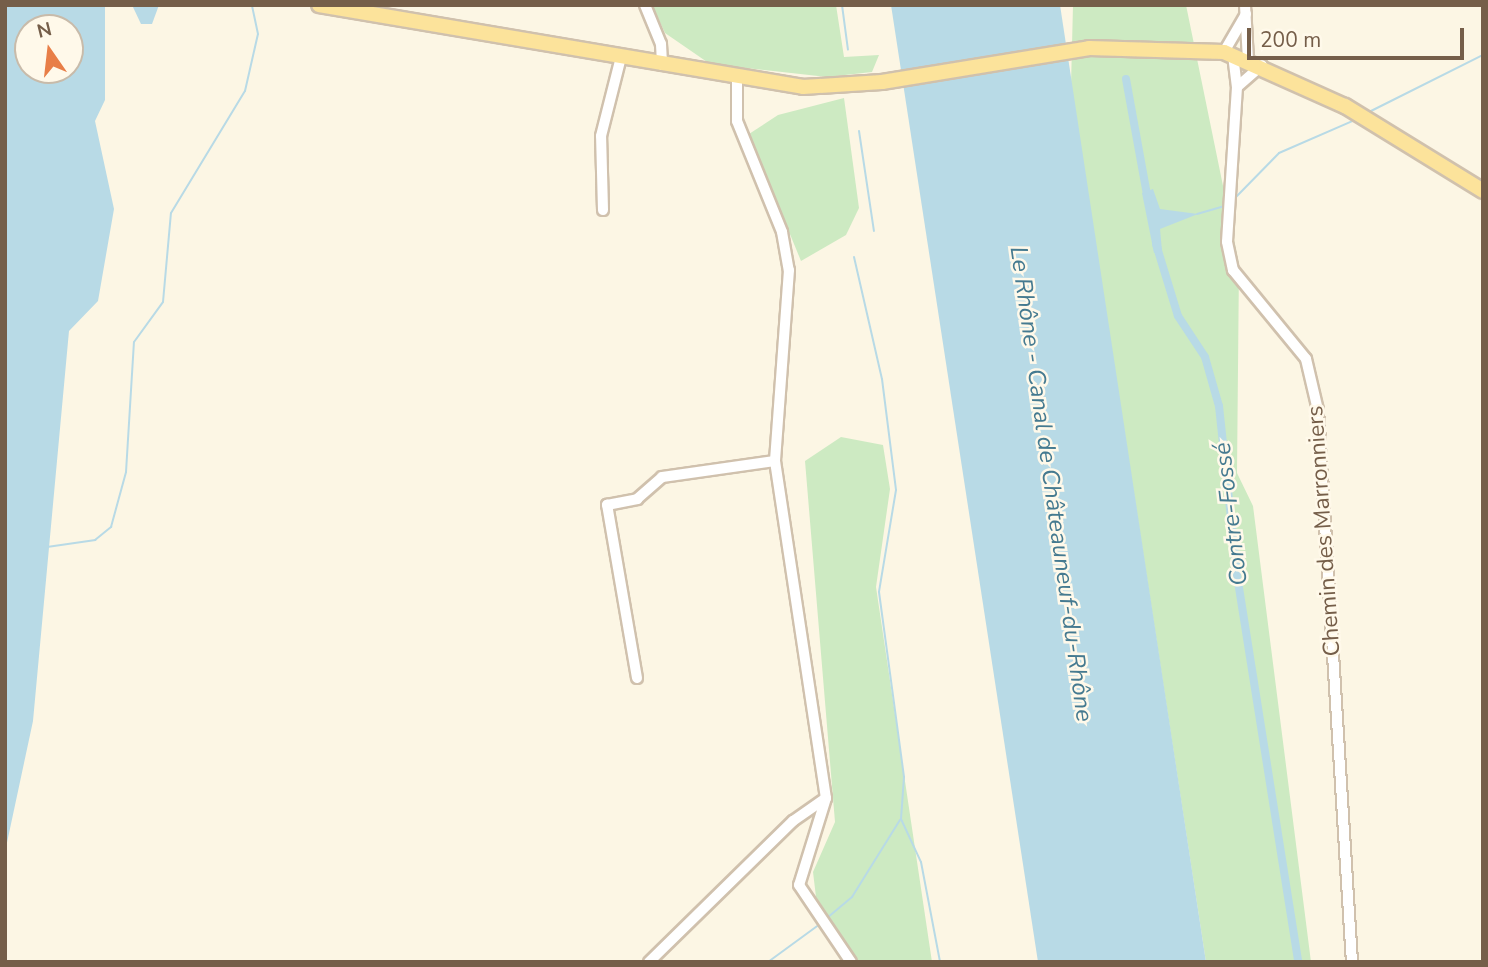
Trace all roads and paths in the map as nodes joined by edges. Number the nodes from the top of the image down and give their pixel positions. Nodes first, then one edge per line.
1 (319, 5) edge
2 (645, 5) edge
3 (1245, 10) edge
4 (1229, 54) junction
5 (621, 57) junction
6 (1255, 63) junction
7 (662, 65) junction
8 (737, 79) junction
9 (1237, 87) junction
10 (1483, 191) edge
11 (603, 210) dead end
12 (775, 461) junction
13 (637, 678) dead end
14 (827, 798) junction
15 (649, 962) edge
16 (851, 962) edge
17 (1352, 962) edge

1 - 5 main road
2 - 7 street
3 - 4 street
3 - 6 street
4 - 6 main road
4 - 8 main road
4 - 9 street, Chemin des Marronniers
5 - 7 main road
5 - 11 street
6 - 9 street
6 - 10 main road
7 - 8 main road
8 - 12 street
9 - 17 street, Chemin des Marronniers
12 - 13 street
12 - 14 street
14 - 15 street
14 - 16 street

